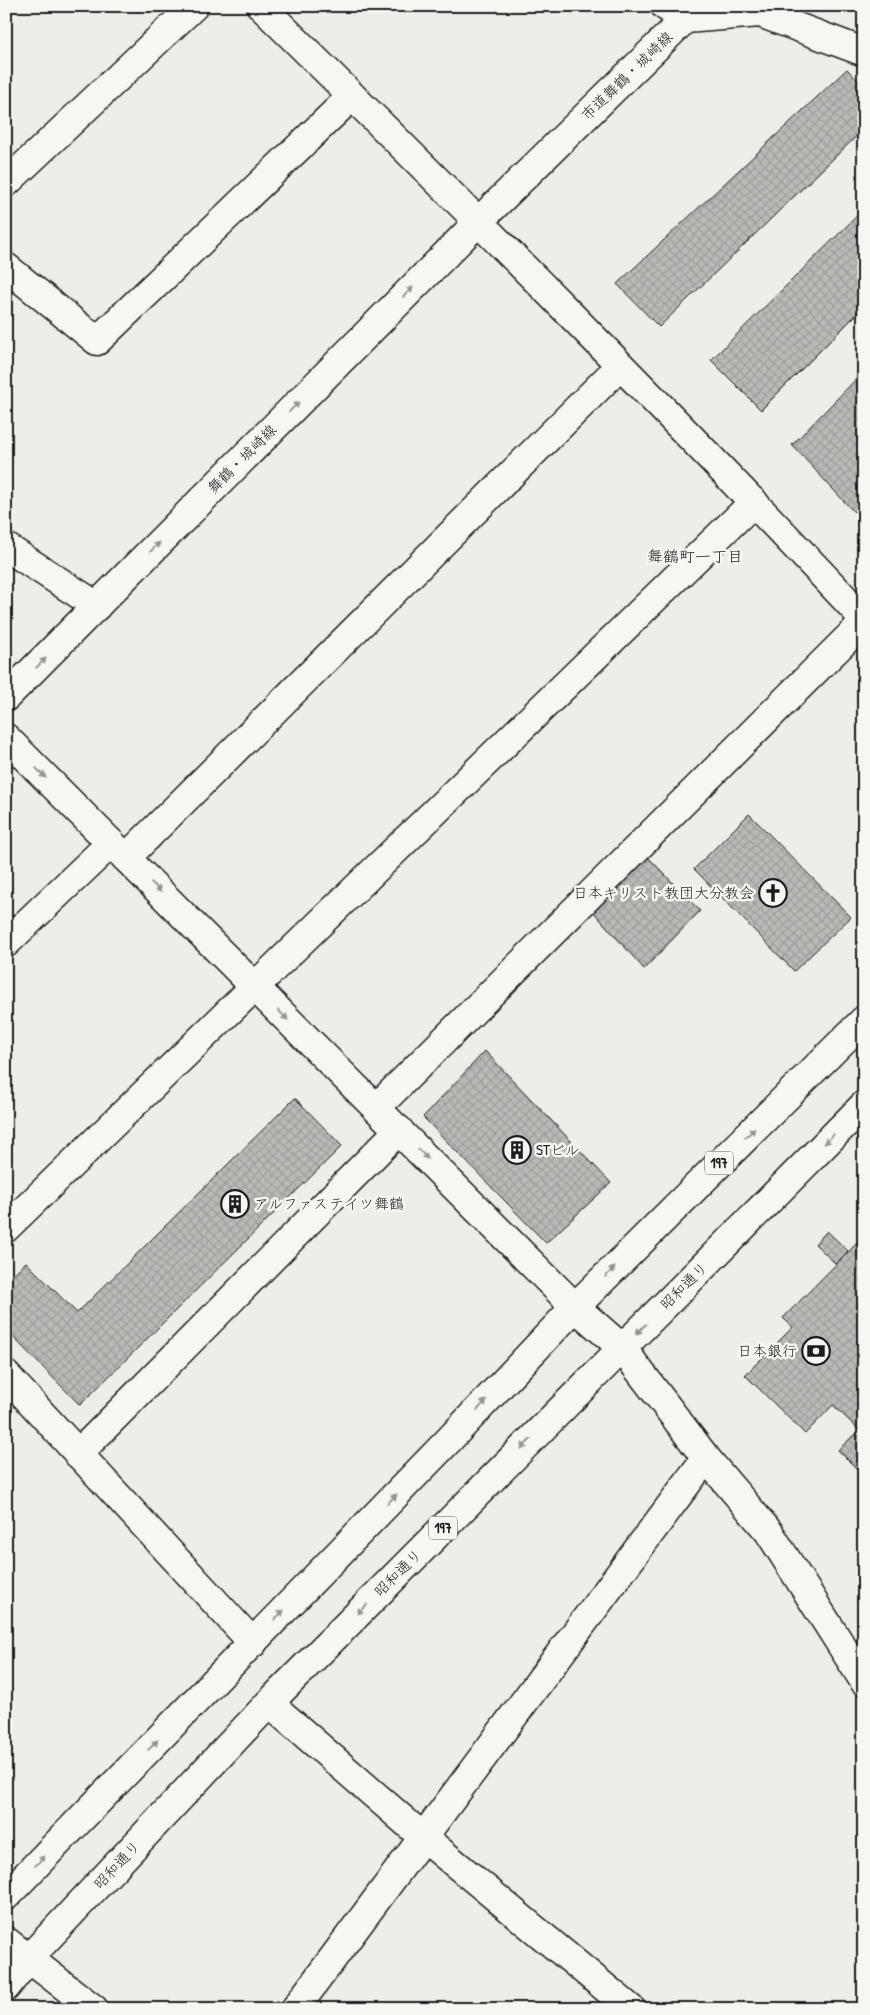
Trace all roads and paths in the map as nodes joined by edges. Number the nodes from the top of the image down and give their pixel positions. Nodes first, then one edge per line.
1 (194, 6) edge
2 (261, 6) edge
3 (675, 13) edge
4 (864, 52) edge
5 (352, 96) junction
6 (6, 183) edge
7 (479, 221) junction
8 (6, 267) edge
9 (620, 366) junction
10 (754, 502) junction
11 (6, 547) edge
12 (97, 606) junction
13 (864, 620) edge
14 (6, 697) edge
15 (6, 738) edge
16 (118, 850) junction
17 (6, 943) edge
18 (254, 986) junction
19 (864, 1020) edge
20 (864, 1105) edge
21 (376, 1108) junction
22 (399, 1130) junction
23 (6, 1228) edge
24 (575, 1307) junction
25 (622, 1348) junction
26 (6, 1375) edge
27 (78, 1454) junction
28 (706, 1458) junction
29 (253, 1642) junction
30 (864, 1681) edge
31 (269, 1702) junction
32 (423, 1837) junction
33 (6, 1896) edge
34 (6, 1941) edge
35 (29, 1958) junction
36 (6, 1987) edge
37 (94, 2009) edge
38 (295, 2009) edge
39 (631, 2009) edge

1 - 6 main road
2 - 5 main road
3 - 4 main road, 市道舞鶴・城崎線
3 - 7 main road, 市道舞鶴・城崎線
5 - 7 main road
5 - 8 main road
7 - 9 main road
12 -> 7 main road, 舞鶴・城崎線
9 - 10 main road
9 - 16 main road
10 - 13 main road
10 - 18 main road
11 - 12 main road
14 -> 12 main road, 舞鶴・城崎線
13 - 21 main road
15 -> 16 main road
16 - 17 main road
16 -> 18 main road
18 -> 21 main road
18 - 23 main road
24 -> 19 main road, 197
20 -> 25 main road, 昭和通り / 197
21 - 22 main road
22 -> 24 main road
22 - 27 main road
24 - 25 main road
29 -> 24 main road, 197
25 - 28 main road
25 -> 31 main road, 昭和通り / 197
26 - 27 main road
27 - 29 main road
28 - 30 main road
28 - 32 main road
33 -> 29 main road, 197
31 - 32 main road
31 - 35 main road, 昭和通り / 197
32 - 38 main road
32 - 39 main road
34 - 35 main road
35 - 36 main road, 昭和通り / 197
35 - 37 main road

